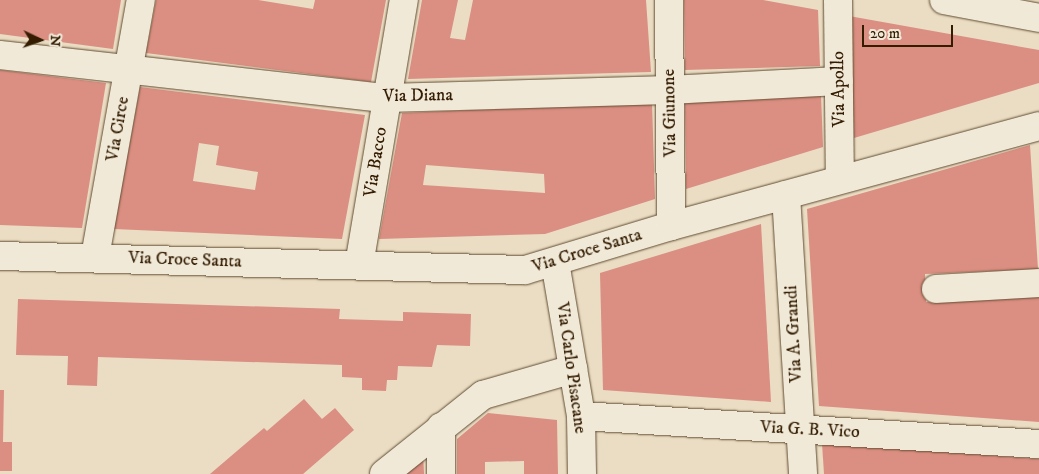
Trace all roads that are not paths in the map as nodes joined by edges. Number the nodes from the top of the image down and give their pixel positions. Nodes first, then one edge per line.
1 (141, 0) edge
2 (404, 0) edge
3 (669, 0) edge
4 (838, 0) edge
5 (944, 0) edge
6 (1038, 14) edge
7 (0, 55) edge
8 (129, 71) junction
9 (839, 81) junction
10 (669, 90) junction
11 (386, 98) junction
12 (1039, 126) edge
13 (840, 179) junction
14 (786, 195) junction
15 (671, 226) junction
16 (0, 256) edge
17 (95, 257) junction
18 (555, 262) junction
19 (360, 265) junction
20 (1039, 283) edge
21 (936, 289) dead end
22 (573, 368) junction
23 (581, 416) junction
24 (441, 427) junction
25 (800, 429) junction
26 (1039, 444) edge
27 (384, 474) edge
28 (441, 474) edge
29 (582, 474) edge
30 (803, 474) edge

1 - 8 street, Via Circe
2 - 11 street, Via Bacco
3 - 10 street, Via Giunone
4 - 9 street, Via Apollo
5 - 6 street
7 - 8 street, Via Diana
8 - 11 street, Via Diana
8 - 17 street, Via Circe
9 - 10 street, Via Diana
9 - 13 street, Via Apollo
10 - 11 street, Via Diana
10 - 15 street, Via Giunone
11 - 19 street, Via Bacco
12 - 13 street, Via Croce Santa
13 - 14 street, Via Croce Santa
14 - 15 street, Via Croce Santa
14 - 25 street, Via A. Grandi
15 - 18 street, Via Croce Santa
16 - 17 street, Via Croce Santa
17 - 19 street, Via Croce Santa
18 - 19 street, Via Croce Santa
18 - 22 street, Via Carlo Pisacane
20 - 21 street
22 - 23 street, Via Carlo Pisacane
22 - 24 street
23 - 25 street, Via G. B. Vico
23 - 29 street, Via Carlo Pisacane
24 - 27 street
24 - 28 street
25 - 26 street, Via G. B. Vico
25 - 30 street, Via A. Grandi

